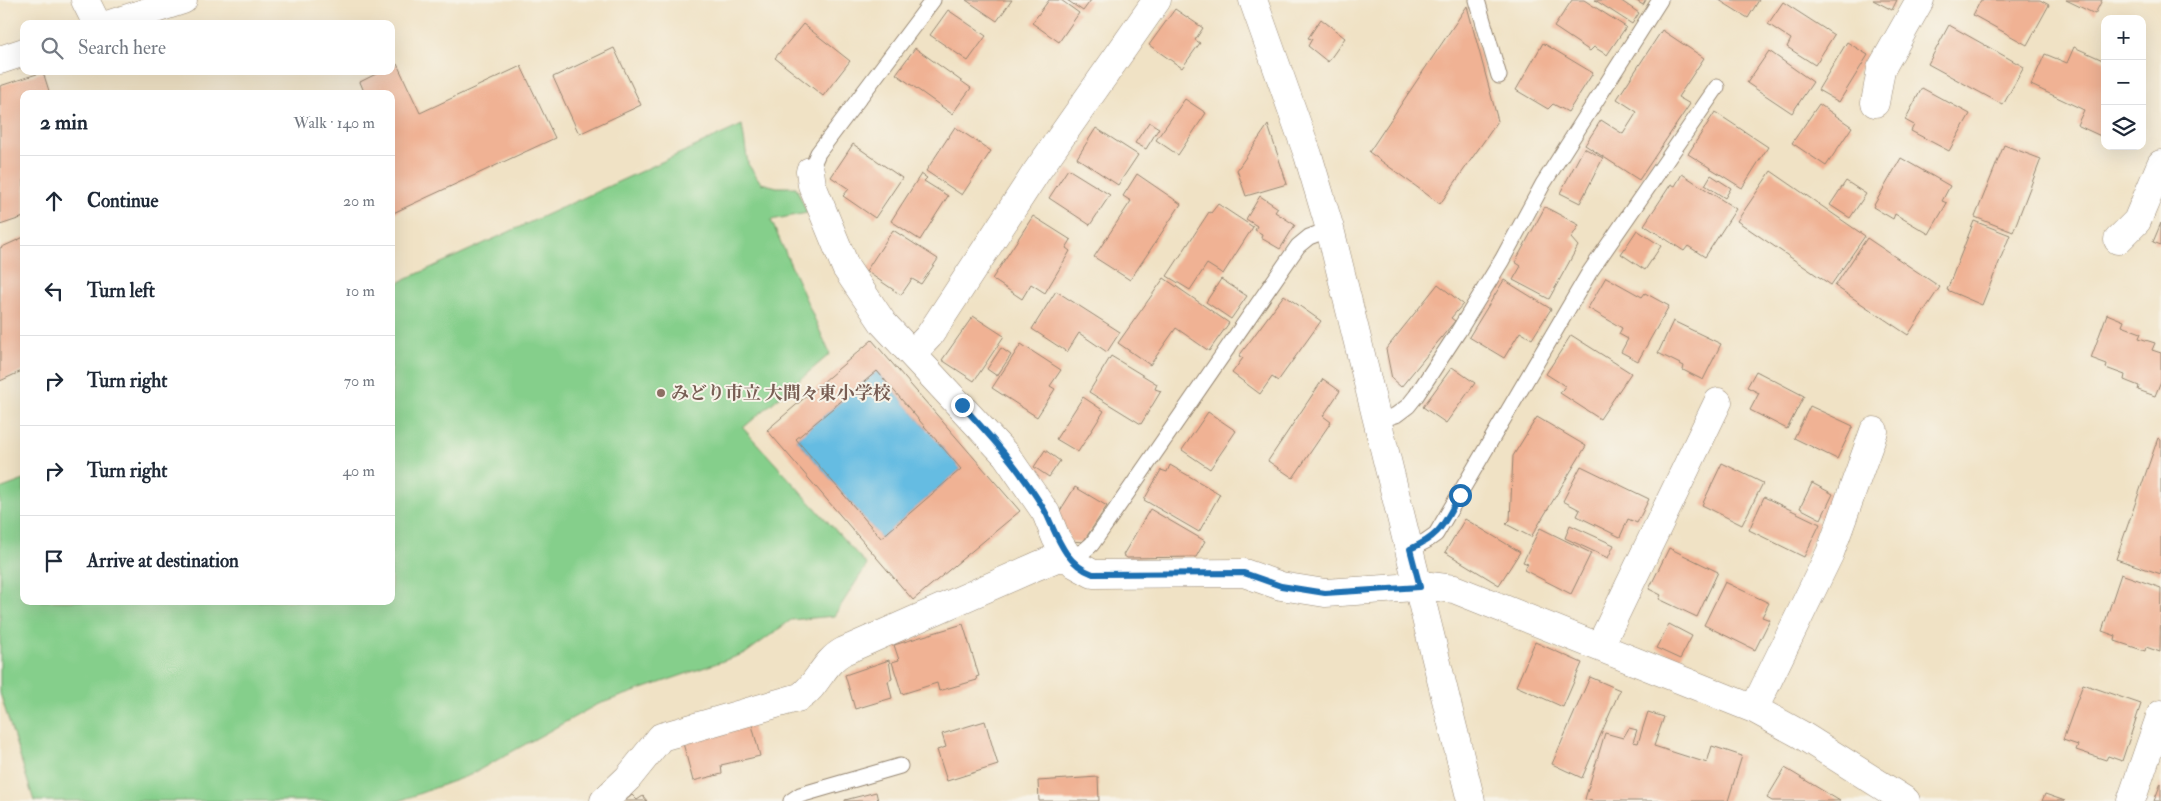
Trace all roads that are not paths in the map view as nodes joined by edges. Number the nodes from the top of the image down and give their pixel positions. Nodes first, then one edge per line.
1 (85, 0) edge
2 (183, 0) edge
3 (933, 0) edge
4 (1157, 0) edge
5 (1253, 0) edge
6 (1477, 0) edge
7 (1660, 0) edge
8 (1920, 0) edge
9 (95, 20) edge
10 (122, 20) edge
11 (20, 53) edge
12 (0, 60) edge
13 (1499, 76) dead end
14 (1717, 87) dead end
15 (1875, 103) dead end
16 (2161, 164) edge
17 (810, 171) joint
18 (1330, 229) junction
19 (2118, 240) dead end
20 (912, 354) junction
21 (1718, 402) dead end
22 (1378, 420) junction
23 (1874, 431) dead end
24 (1410, 549) junction
25 (1068, 557) junction
26 (1420, 587) junction
27 (1600, 646) junction
28 (1754, 709) junction
29 (2161, 714) edge
30 (900, 766) dead end
31 (604, 801) edge
32 (792, 801) edge
33 (1471, 801) edge
34 (1906, 801) edge
35 (2131, 801) edge

1 - 9 street
2 - 10 street
3 - 17 lane
4 - 20 street
5 - 18 street
6 - 13 lane
7 - 22 lane
8 - 15 street
11 - 12 street
14 - 24 lane
16 - 19 street
17 - 20 street
18 - 22 street
18 - 25 lane
20 - 25 street
21 - 27 street
22 - 24 street
23 - 28 street
24 - 26 street
25 - 26 street
25 - 31 street
26 - 27 street
26 - 33 street
27 - 28 street
28 - 34 street
29 - 35 street
30 - 32 lane

